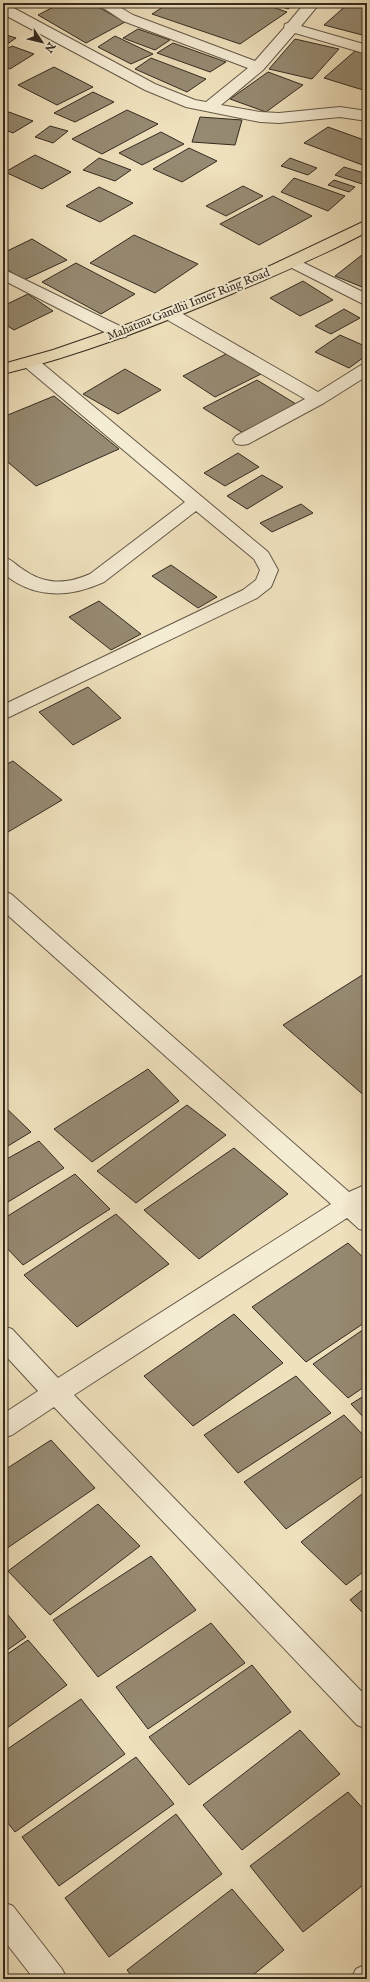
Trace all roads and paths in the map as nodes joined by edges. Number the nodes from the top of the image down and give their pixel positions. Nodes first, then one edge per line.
1 (103, 3) edge
2 (313, 3) edge
3 (3, 8) edge
4 (290, 27) junction
5 (367, 50) edge
6 (258, 68) junction
7 (210, 107) junction
8 (367, 116) edge
9 (367, 225) edge
10 (292, 262) junction
11 (3, 274) edge
12 (367, 301) edge
13 (170, 314) junction
14 (120, 333) junction
15 (31, 363) junction
16 (3, 369) edge
17 (367, 369) edge
18 (318, 400) junction
19 (242, 440) dead end
20 (196, 502) junction
21 (3, 563) edge
22 (3, 713) edge
23 (3, 899) edge
24 (358, 1199) edge
25 (367, 1222) edge
26 (3, 1336) edge
27 (56, 1394) junction
28 (3, 1427) edge
29 (367, 1716) edge
30 (3, 1916) edge
31 (52, 1979) edge

1 - 6 street
2 - 4 street
3 - 7 street
4 - 5 street
4 - 6 street
6 - 7 street
7 - 8 street
9 - 10 main road, Mahatma Gandhi Inner Ring Road
10 - 12 street
10 - 13 main road, Mahatma Gandhi Inner Ring Road
11 - 14 street
13 - 14 main road, Mahatma Gandhi Inner Ring Road
13 - 18 street
14 - 15 main road, Mahatma Gandhi Inner Ring Road
15 - 16 main road, Mahatma Gandhi Inner Ring Road
15 - 20 street
17 - 18 street
18 - 19 street
20 - 21 street
20 - 22 street
23 - 24 street
24 - 25 street
24 - 27 street
26 - 27 street
27 - 28 street
27 - 29 street
30 - 31 street

